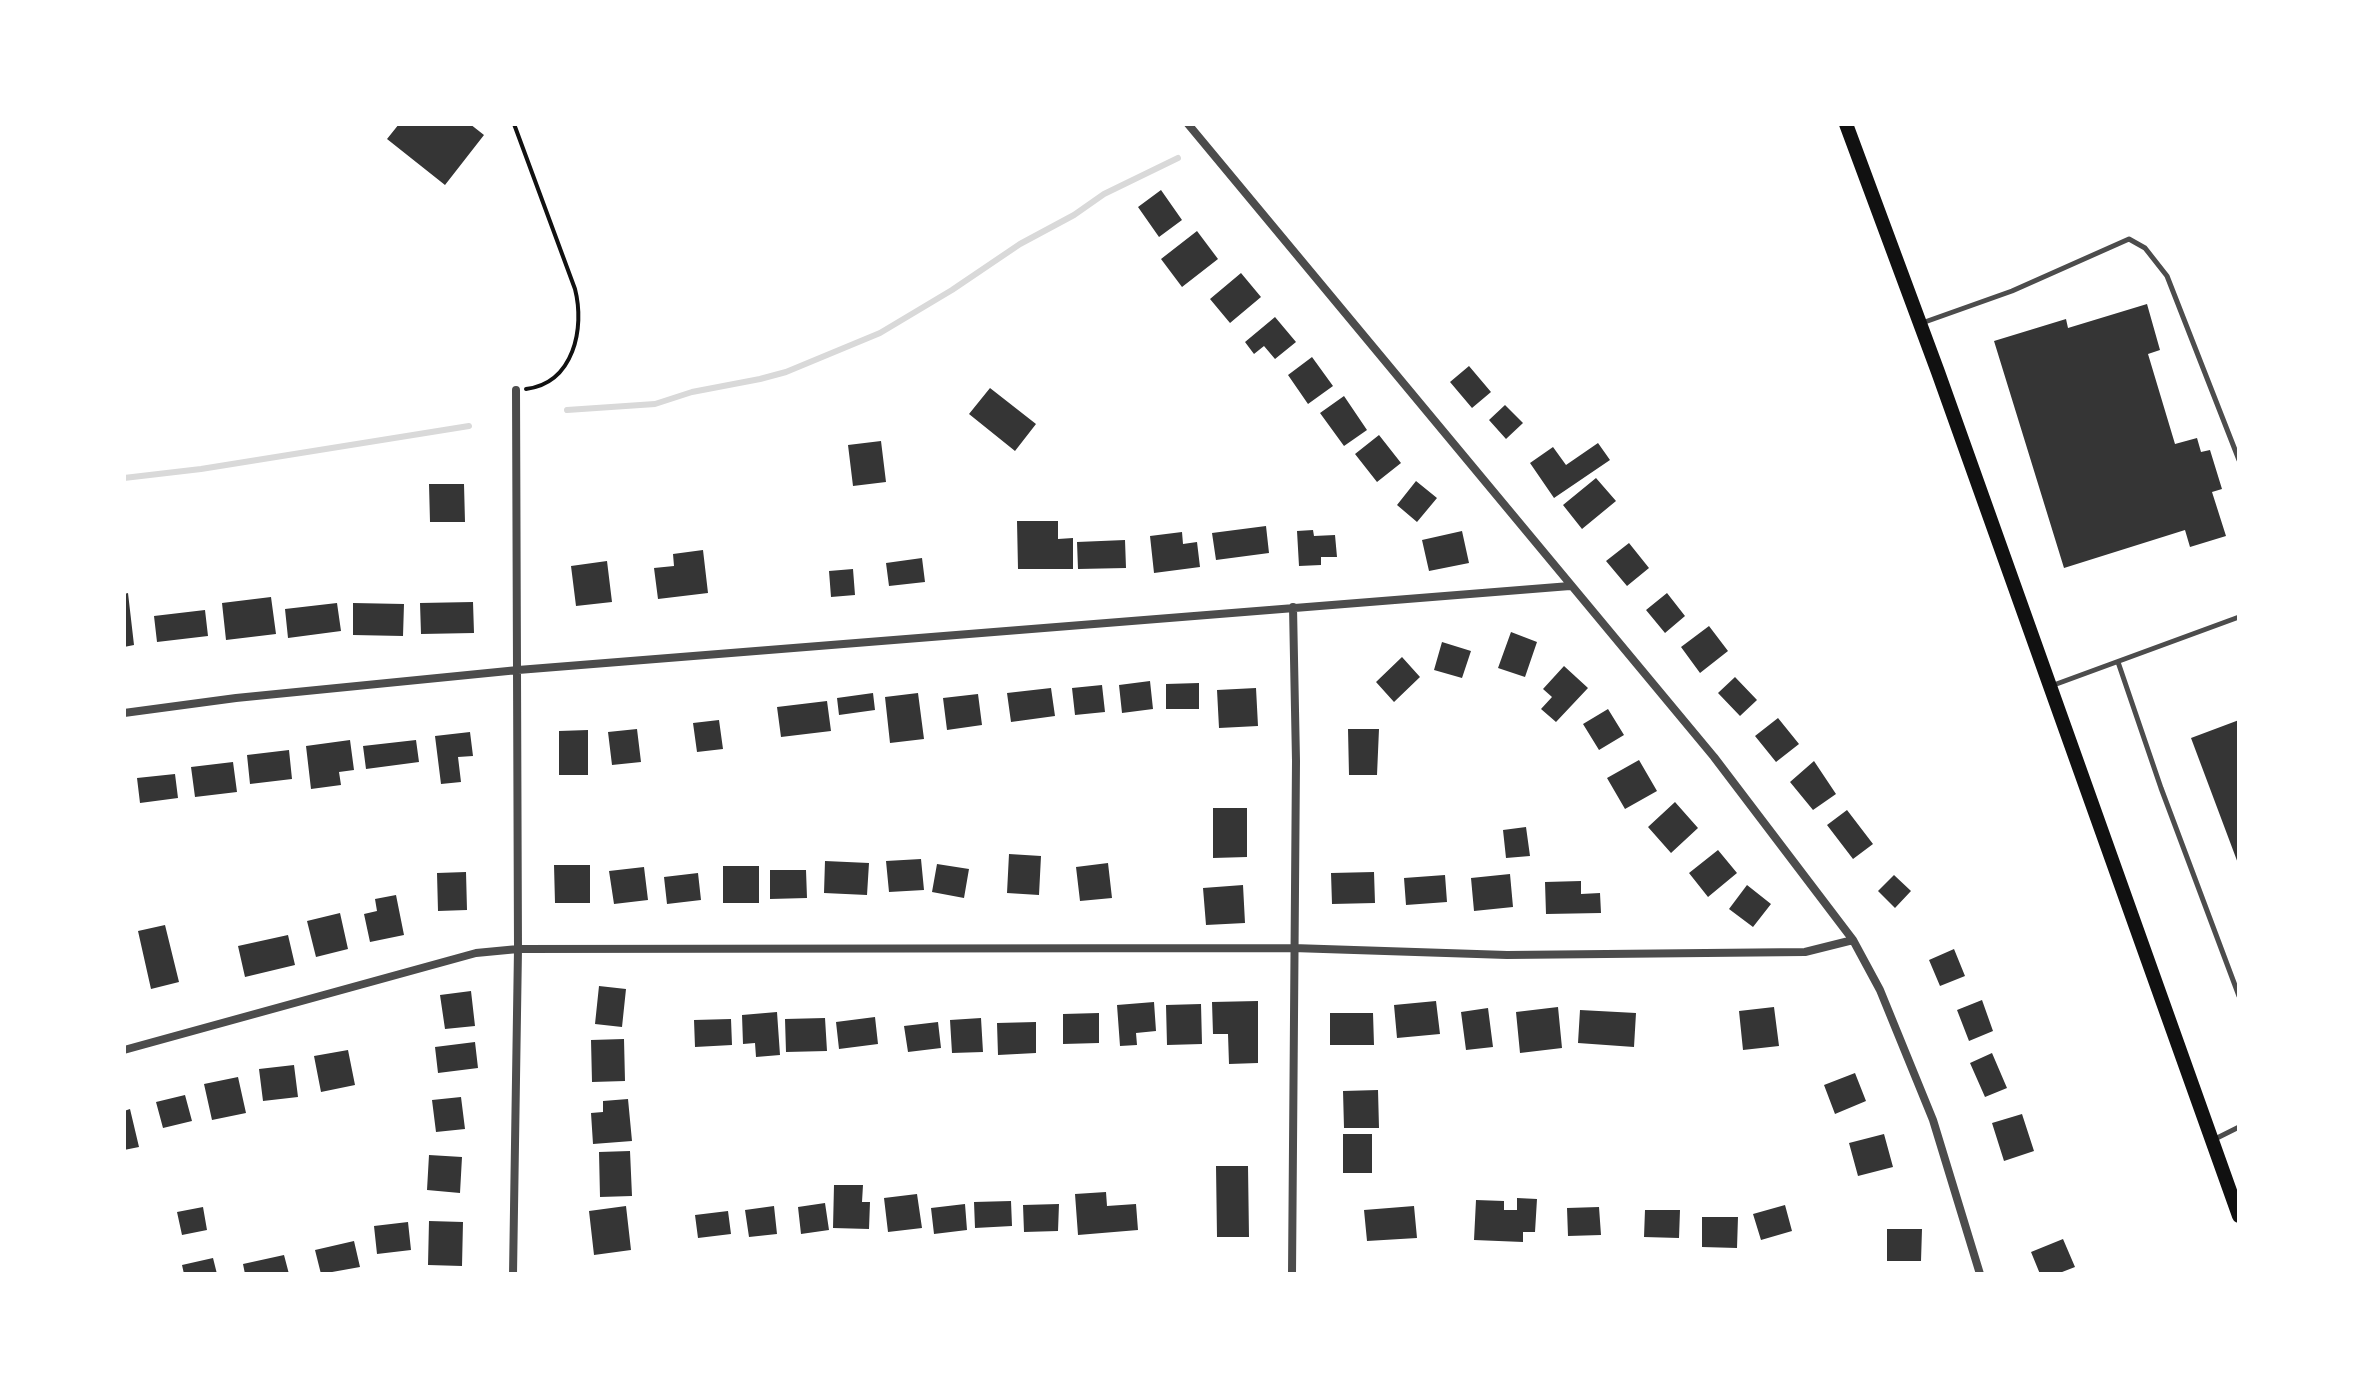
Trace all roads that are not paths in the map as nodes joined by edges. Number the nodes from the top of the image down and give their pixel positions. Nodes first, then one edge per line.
1 (1188, 124) edge
2 (1846, 124) edge
3 (1920, 324) junction
4 (516, 390) road end
5 (2239, 460) edge
6 (1570, 586) junction
7 (1293, 607) junction
8 (2239, 617) edge
9 (2118, 662) junction
10 (518, 670) junction
11 (2051, 686) junction
12 (124, 713) edge
13 (1853, 940) junction
14 (1293, 948) junction
15 (518, 949) junction
16 (2239, 996) edge
17 (124, 1050) edge
18 (2239, 1127) edge
19 (2212, 1141) junction
20 (2239, 1216) edge
21 (513, 1274) edge
22 (1292, 1274) edge
23 (1980, 1274) edge

1 - 6 street
2 - 3 main road
3 - 5 lane
3 - 11 main road
4 - 10 street
6 - 7 street
6 - 13 street
7 - 10 street
7 - 14 street
8 - 9 lane
9 - 11 lane
9 - 16 lane
10 - 12 street
10 - 15 street
11 - 19 main road
13 - 14 street
13 - 23 street
14 - 15 street
14 - 22 street
15 - 17 street
15 - 21 street
18 - 19 lane
19 - 20 main road

